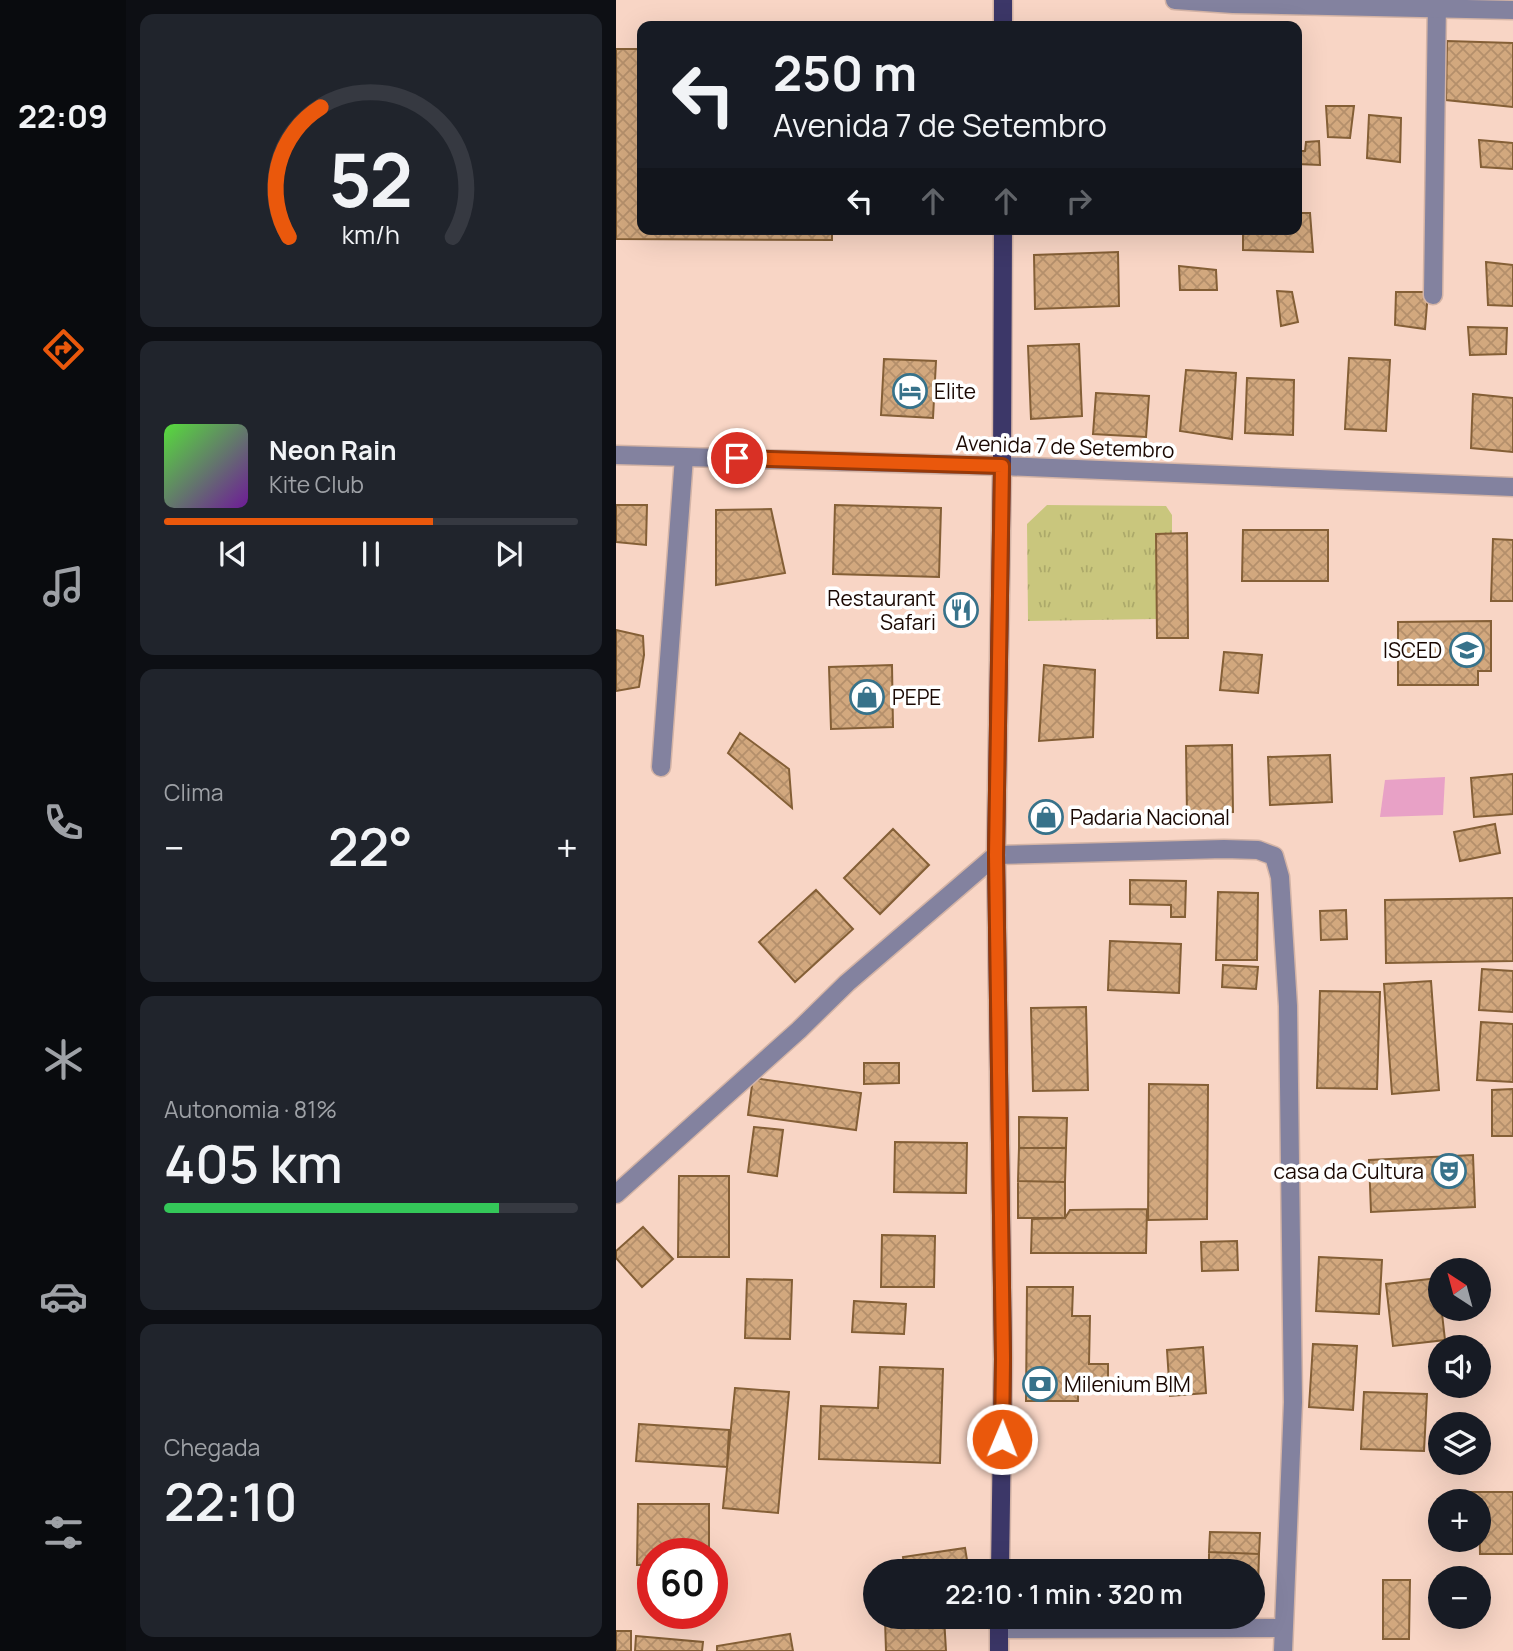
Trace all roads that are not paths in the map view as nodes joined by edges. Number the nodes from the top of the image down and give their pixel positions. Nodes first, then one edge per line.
1 (1003, 0) edge
2 (1175, 0) edge
3 (1437, 4) edge
4 (1513, 10) edge
5 (1003, 21) edge
6 (1003, 235) edge
7 (1433, 295) dead end
8 (616, 456) edge
9 (684, 457) junction
10 (1002, 466) junction
11 (1513, 487) edge
12 (661, 767) dead end
13 (996, 855) junction
14 (616, 1194) edge
15 (1000, 1559) edge
16 (1265, 1628) edge
17 (1283, 1628) junction
18 (999, 1629) edge
19 (999, 1651) edge
20 (1283, 1651) edge

1 - 5 main road
2 - 3 street
3 - 4 street
3 - 7 street
6 - 10 main road
8 - 9 street, Avenida 7 de Setembro
9 - 10 street, Avenida 7 de Setembro
9 - 12 street
10 - 11 street, Avenida 7 de Setembro
10 - 13 main road
13 - 14 street
13 - 15 main road
13 - 17 street
16 - 17 street
17 - 20 street
18 - 19 main road

